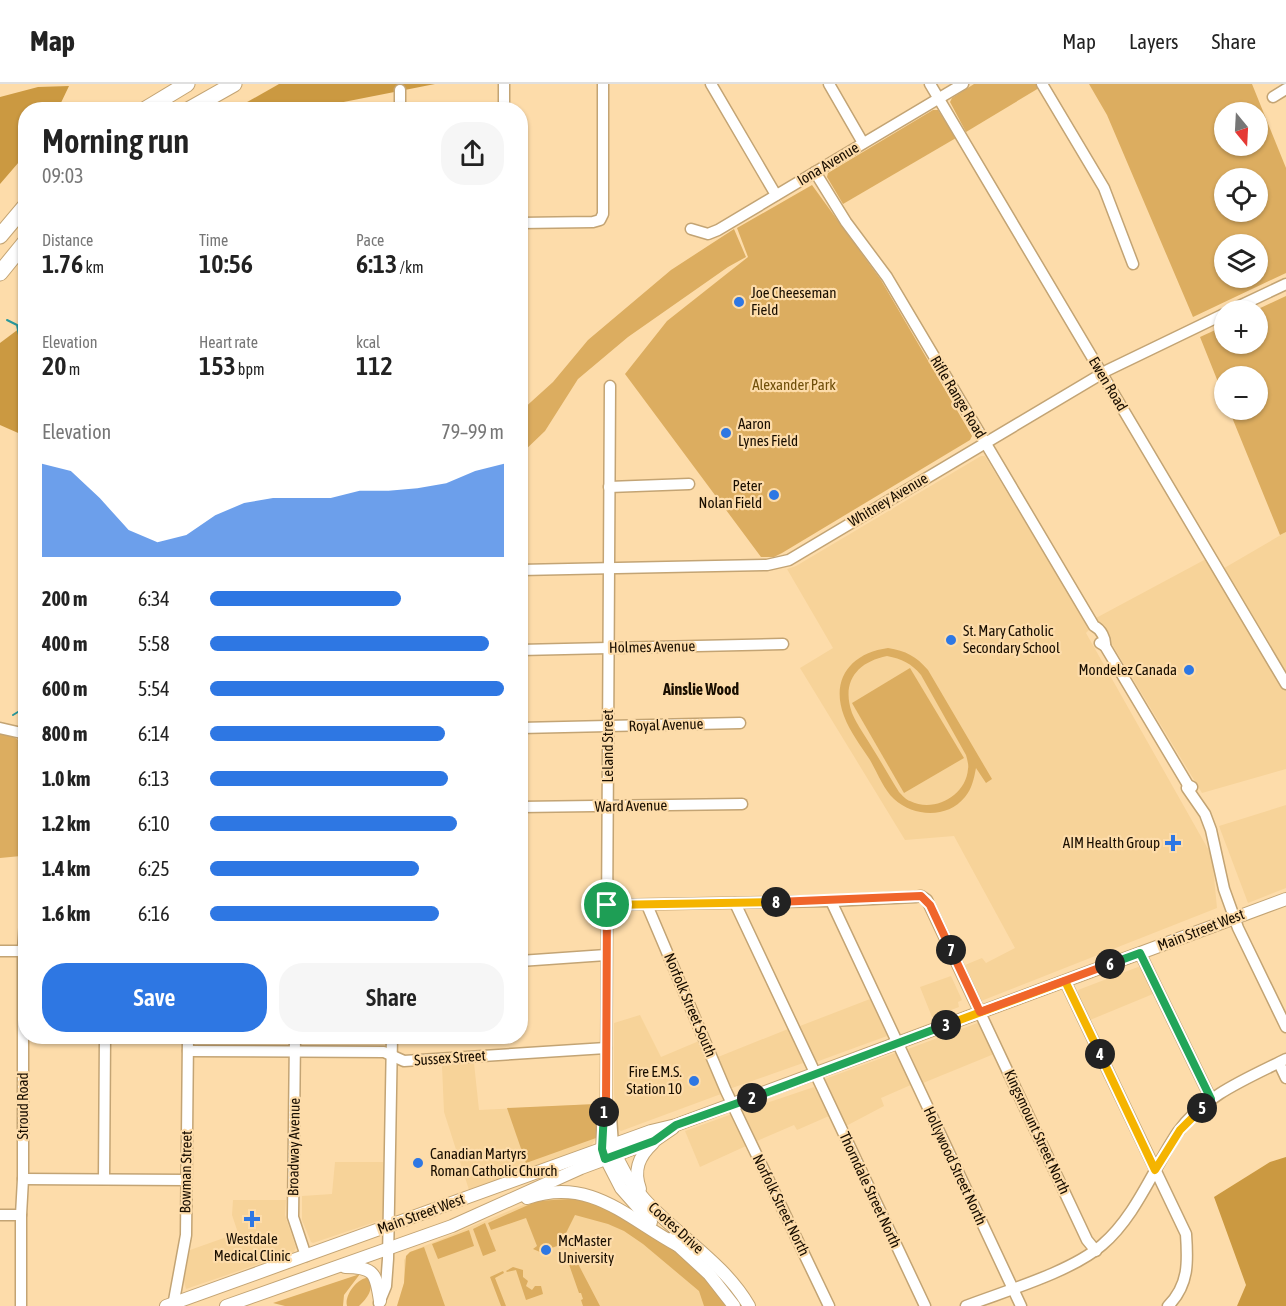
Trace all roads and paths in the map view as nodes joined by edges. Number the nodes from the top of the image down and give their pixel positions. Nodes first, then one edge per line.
1 (187, 84) edge
2 (234, 84) edge
3 (504, 84) edge
4 (603, 84) edge
5 (711, 84) edge
6 (829, 84) edge
7 (930, 84) edge
8 (963, 84) edge
9 (1042, 84) edge
10 (1286, 89) edge
11 (400, 90) dead end
12 (1273, 97) dead end
13 (938, 99) junction
14 (157, 102) edge
15 (202, 102) edge
16 (400, 102) edge
17 (504, 102) edge
18 (863, 143) junction
19 (815, 172) junction
20 (776, 195) junction
21 (18, 215) edge
22 (528, 223) edge
23 (691, 229) dead end
24 (0, 236) edge
25 (18, 251) edge
26 (1133, 264) dead end
27 (0, 273) edge
28 (1286, 284) edge
29 (1252, 300) edge
30 (1214, 319) edge
31 (1101, 373) junction
32 (610, 386) dead end
33 (985, 442) junction
34 (689, 484) dead end
35 (609, 487) junction
36 (609, 569) junction
37 (528, 570) edge
38 (783, 644) dead end
39 (608, 648) junction
40 (528, 650) edge
41 (1281, 664) edge
42 (1286, 684) edge
43 (740, 723) dead end
44 (608, 726) junction
45 (0, 728) edge
46 (528, 729) edge
47 (18, 732) edge
48 (742, 804) dead end
49 (607, 806) junction
50 (528, 807) edge
51 (1286, 898) edge
52 (831, 901) junction
53 (735, 903) junction
54 (607, 905) junction
55 (646, 905) junction
56 (1234, 918) junction
57 (0, 951) edge
58 (18, 951) edge
59 (1140, 953) junction
60 (606, 955) junction
61 (528, 960) edge
62 (1065, 981) junction
63 (980, 1012) junction
64 (1286, 1027) edge
65 (898, 1043) junction
66 (23, 1044) edge
67 (105, 1044) edge
68 (188, 1044) edge
69 (295, 1044) edge
70 (392, 1044) edge
71 (606, 1048) junction
72 (188, 1051) junction
73 (295, 1052) junction
74 (392, 1056) junction
75 (1282, 1061) edge
76 (815, 1074) junction
77 (1286, 1078) edge
78 (1211, 1099) junction
79 (733, 1105) junction
80 (676, 1125) junction
81 (654, 1141) junction
82 (609, 1152) junction
83 (1155, 1170) junction
84 (23, 1179) junction
85 (104, 1179) junction
86 (186, 1180) junction
87 (646, 1200) junction
88 (0, 1215) edge
89 (21, 1215) junction
90 (464, 1221) junction
91 (388, 1226) junction
92 (677, 1245) junction
93 (388, 1249) junction
94 (1096, 1251) junction
95 (306, 1256) junction
96 (338, 1267) junction
97 (1012, 1288) junction
98 (379, 1304) edge
99 (171, 1305) edge
100 (21, 1306) edge
101 (226, 1306) edge
102 (734, 1306) edge
103 (749, 1306) edge
104 (829, 1306) edge
105 (925, 1306) edge
106 (966, 1306) edge
107 (1021, 1306) edge
108 (1168, 1306) edge

1 - 14 highway
2 - 15 highway
3 - 17 street
4 - 22 street
5 - 20 street
6 - 18 street
7 - 13 street, Ewen Road
8 - 13 street, Iona Avenue
9 - 26 street
10 - 12 street
11 - 16 street
13 - 18 street, Iona Avenue
13 - 31 street, Ewen Road
18 - 19 street, Iona Avenue
19 - 20 street, Iona Avenue
19 - 33 street, Rifle Range Road
20 - 23 street, Iona Avenue
21 - 24 highway
25 - 27 highway
28 - 29 street
30 - 31 street, Whitney Avenue
31 - 33 street, Whitney Avenue
31 - 41 street, Ewen Road
32 - 35 street, Leland Street
33 - 36 street, Whitney Avenue
33 - 56 street, Rifle Range Road
34 - 35 street
35 - 36 street, Leland Street
36 - 37 street, Whitney Avenue
36 - 39 street, Leland Street
38 - 39 street, Holmes Avenue
39 - 40 street, Holmes Avenue
39 - 44 street, Leland Street
41 - 42 street, Ewen Road
43 - 44 street, Royal Avenue
44 - 46 street, Royal Avenue
44 - 49 street, Leland Street
45 - 47 street
48 - 49 street, Ward Avenue
49 - 50 street, Ward Avenue
49 - 54 street, Leland Street
51 - 56 main road, Main Street West
52 - 53 street
52 - 63 street, Kingsmount Street North
52 - 65 street, Hollywood Street North
53 - 55 street
53 - 76 street, Thorndale Street North
54 - 55 street
54 - 60 street, Leland Street
55 - 79 street, Norfolk Street South
56 - 59 main road, Main Street West
56 - 64 street, Rifle Range Road
57 - 58 street
59 - 62 main road, Main Street West
59 - 78 street
60 - 61 street
60 - 71 street, Leland Street
62 - 63 main road, Main Street West
62 - 83 street
63 - 65 main road, Main Street West
63 - 94 street, Kingsmount Street North
65 - 76 main road, Main Street West
65 - 97 street, Hollywood Street North
66 - 84 street, Stroud Road
67 - 85 street
68 - 72 street, Bowman Street
69 - 73 street, Broadway Avenue
70 - 74 street
71 - 74 street, Sussex Street
71 - 82 street, Leland Street
72 - 73 street, Sussex Street
72 - 86 street, Bowman Street
73 - 74 street, Sussex Street
73 - 95 street, Broadway Avenue
74 - 91 street
75 - 77 street
75 - 78 street
76 - 79 main road, Main Street West
76 - 105 street, Thorndale Street North
78 - 83 street
79 - 80 main road, Main Street West
79 - 104 street, Norfolk Street North
80 - 81 main road, Main Street West
80 - 82 main road, Main Street West
81 - 82 main road, Main Street West
81 - 87 main road
82 - 87 main road, Cootes Drive
82 - 90 main road, Main Street West
82 - 91 main road, Main Street West
82 - 92 main road, Cootes Drive
83 - 94 street
83 - 108 street
84 - 85 street
84 - 89 street, Stroud Road
85 - 86 street
86 - 99 street, Bowman Street
87 - 103 main road, Cootes Drive
88 - 89 street
89 - 100 street, Stroud Road
90 - 92 main road
90 - 93 main road, Main Street West
91 - 93 street
91 - 95 main road, Main Street West
92 - 102 main road, Cootes Drive
93 - 96 main road, Main Street West
93 - 98 street
94 - 97 street
95 - 99 main road, Main Street West
96 - 98 main road
96 - 101 main road, Main Street West
97 - 106 street
97 - 107 street, Hollywood Street North

